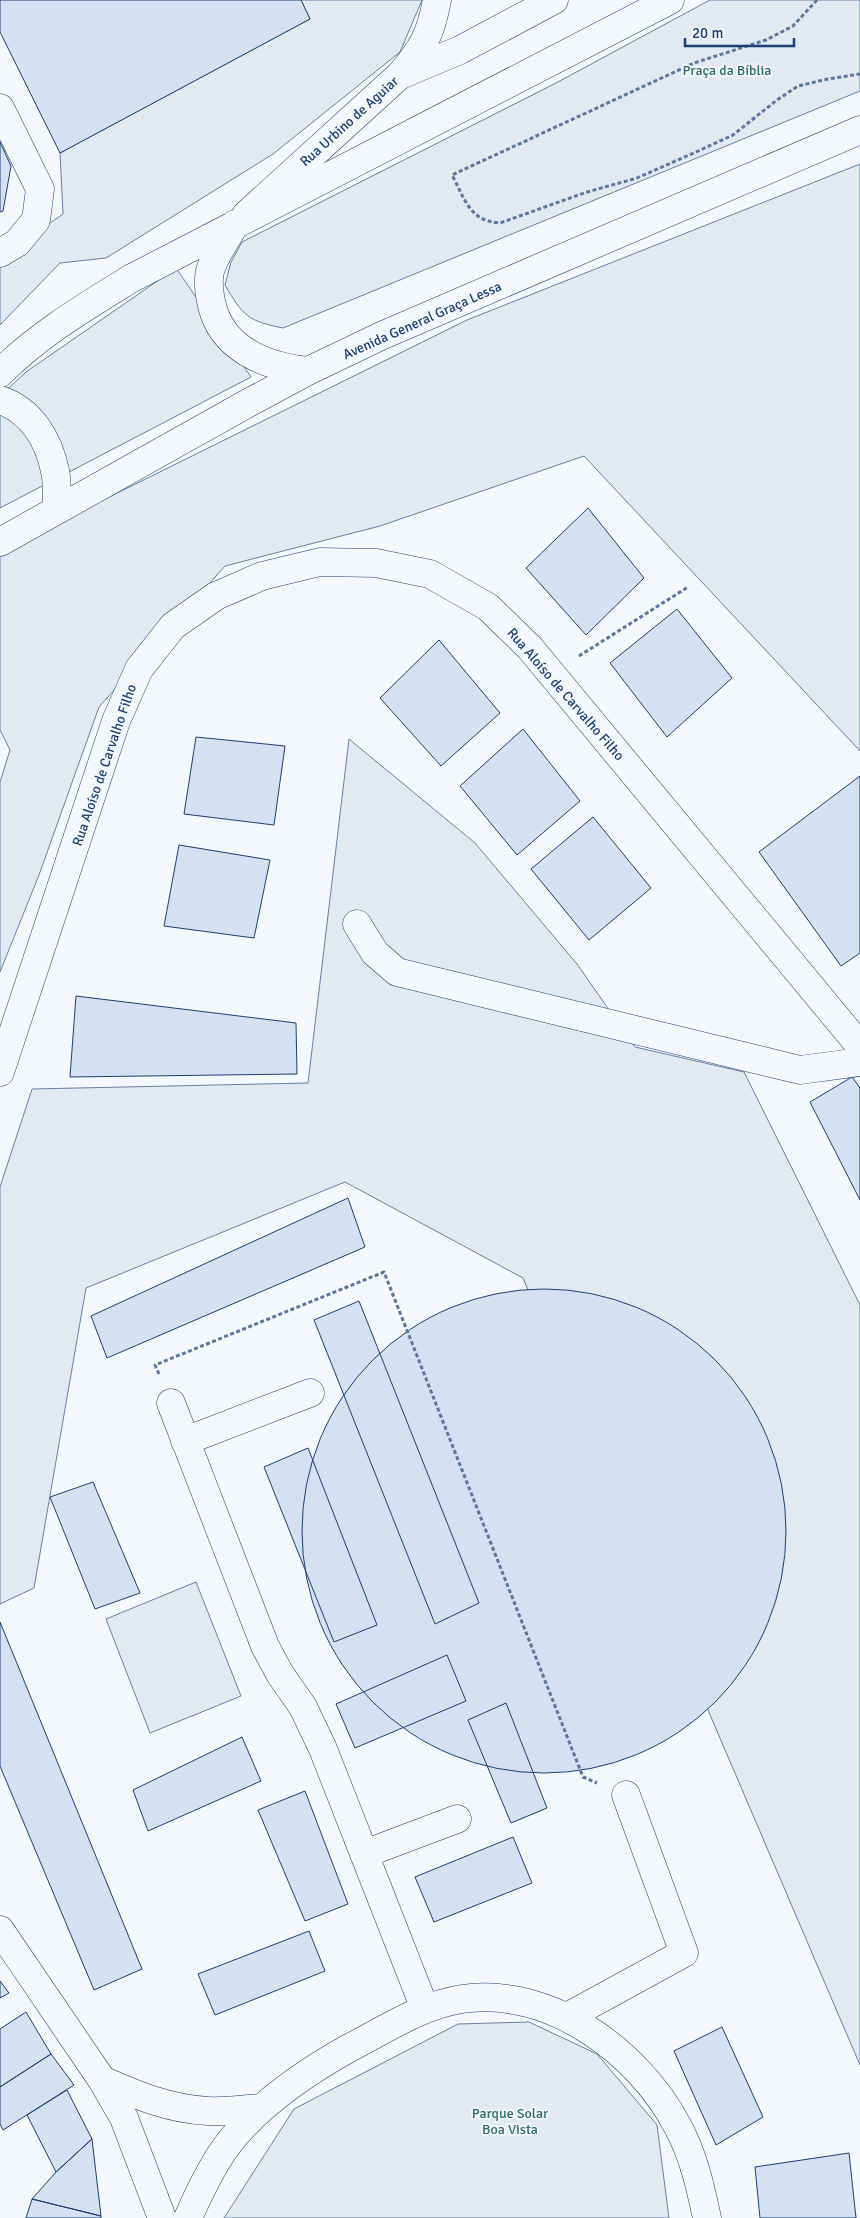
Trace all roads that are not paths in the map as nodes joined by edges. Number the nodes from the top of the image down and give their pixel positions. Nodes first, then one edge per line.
1 (437, 0) edge
2 (504, 0) edge
3 (554, 0) edge
4 (670, 0) edge
5 (500, 28) junction
6 (400, 75) junction
7 (0, 108) edge
8 (860, 130) edge
9 (235, 224) junction
10 (0, 253) edge
11 (308, 371) junction
12 (0, 373) edge
13 (0, 400) edge
14 (57, 510) junction
15 (0, 542) edge
16 (357, 924) dead end
17 (860, 1046) edge
18 (860, 1062) edge
19 (0, 1072) edge
20 (310, 1392) dead end
21 (171, 1402) road end
22 (185, 1441) junction
23 (626, 1795) road end
24 (456, 1819) dead end
25 (364, 1854) junction
26 (0, 1930) edge
27 (425, 2009) junction
28 (567, 2017) junction
29 (102, 2080) junction
30 (262, 2108) junction
31 (162, 2218) edge
32 (188, 2218) edge
33 (706, 2218) edge

1 - 6 street, Rua Urbino de Aguiar
2 - 5 street
3 - 5 street
4 - 9 street
5 - 6 street
6 - 9 street, Rua Urbino de Aguiar
7 - 10 street
8 - 11 street, Avenida General Graça Lessa
9 - 11 street
9 - 12 street
11 - 14 street, Avenida General Graça Lessa
13 - 14 street
14 - 15 street, Avenida General Graça Lessa
16 - 18 street
17 - 19 street, Rua Aloíso de Carvalho Filho
20 - 22 street
21 - 22 street
22 - 25 street
23 - 28 street
24 - 25 street
25 - 27 street
26 - 29 street
27 - 28 street
27 - 30 street
28 - 33 street
29 - 30 street
29 - 31 street
30 - 32 street

